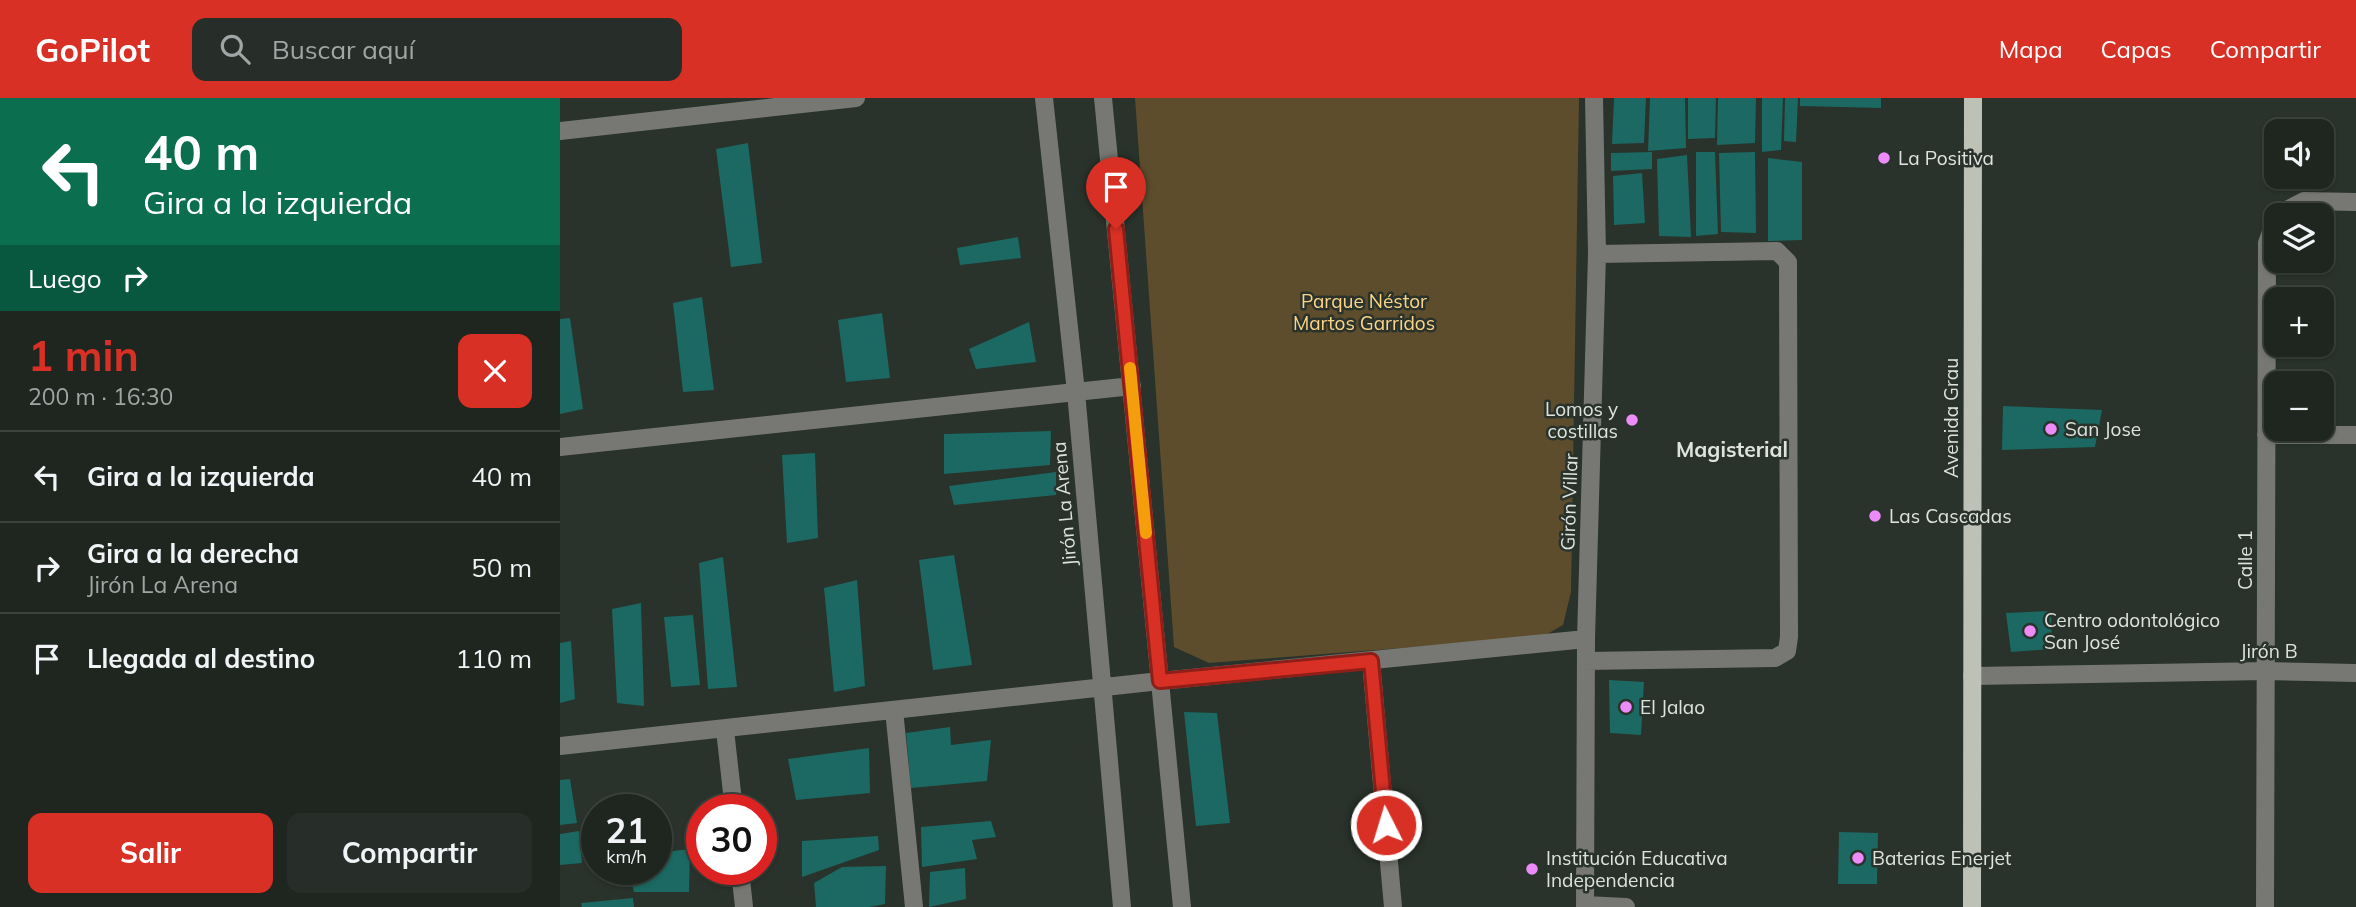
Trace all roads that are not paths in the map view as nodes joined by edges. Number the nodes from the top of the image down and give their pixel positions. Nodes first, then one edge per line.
1 (856, 98) edge
2 (1044, 98) edge
3 (1103, 98) edge
4 (1594, 98) edge
5 (1973, 98) edge
6 (560, 131) edge
7 (2356, 202) edge
8 (2300, 203) edge
9 (1597, 254) junction
10 (2267, 273) edge
11 (2266, 371) edge
12 (1132, 386) junction
13 (1076, 392) junction
14 (2334, 435) edge
15 (2356, 435) edge
16 (2266, 441) edge
17 (560, 447) edge
18 (1586, 639) junction
19 (1371, 661) junction
20 (1586, 661) junction
21 (2266, 671) junction
22 (2356, 673) edge
23 (1972, 676) junction
24 (1160, 681) junction
25 (1101, 688) junction
26 (894, 710) junction
27 (725, 730) junction
28 (560, 747) edge
29 (732, 794) edge
30 (742, 885) edge
31 (1585, 906) edge
32 (744, 907) edge
33 (914, 907) edge
34 (1122, 907) edge
35 (1182, 907) edge
36 (1393, 907) edge
37 (1626, 907) edge
38 (1972, 907) edge
39 (2265, 907) edge

1 - 6 street
2 - 13 street, Jirón La Arena
3 - 12 street
4 - 9 street, Girón Villar
5 - 23 main road, Avenida Grau
7 - 8 street
9 - 18 street, Girón Villar
9 - 20 street
10 - 11 street, Calle 1
12 - 13 street
12 - 24 street
13 - 17 street
13 - 25 street, Jirón La Arena
14 - 15 street
16 - 21 street, Calle 1
18 - 19 street
18 - 20 street, Girón Villar
19 - 24 street
19 - 36 street
20 - 31 street, Girón Villar
21 - 22 street, Jirón B
21 - 23 street, Jirón B
21 - 39 street, Calle 1
23 - 38 main road, Avenida Grau
24 - 25 street
24 - 35 street
25 - 26 street
25 - 34 street, Jirón La Arena
26 - 27 street
26 - 33 street
27 - 28 street
27 - 29 street
30 - 32 street
31 - 37 street

